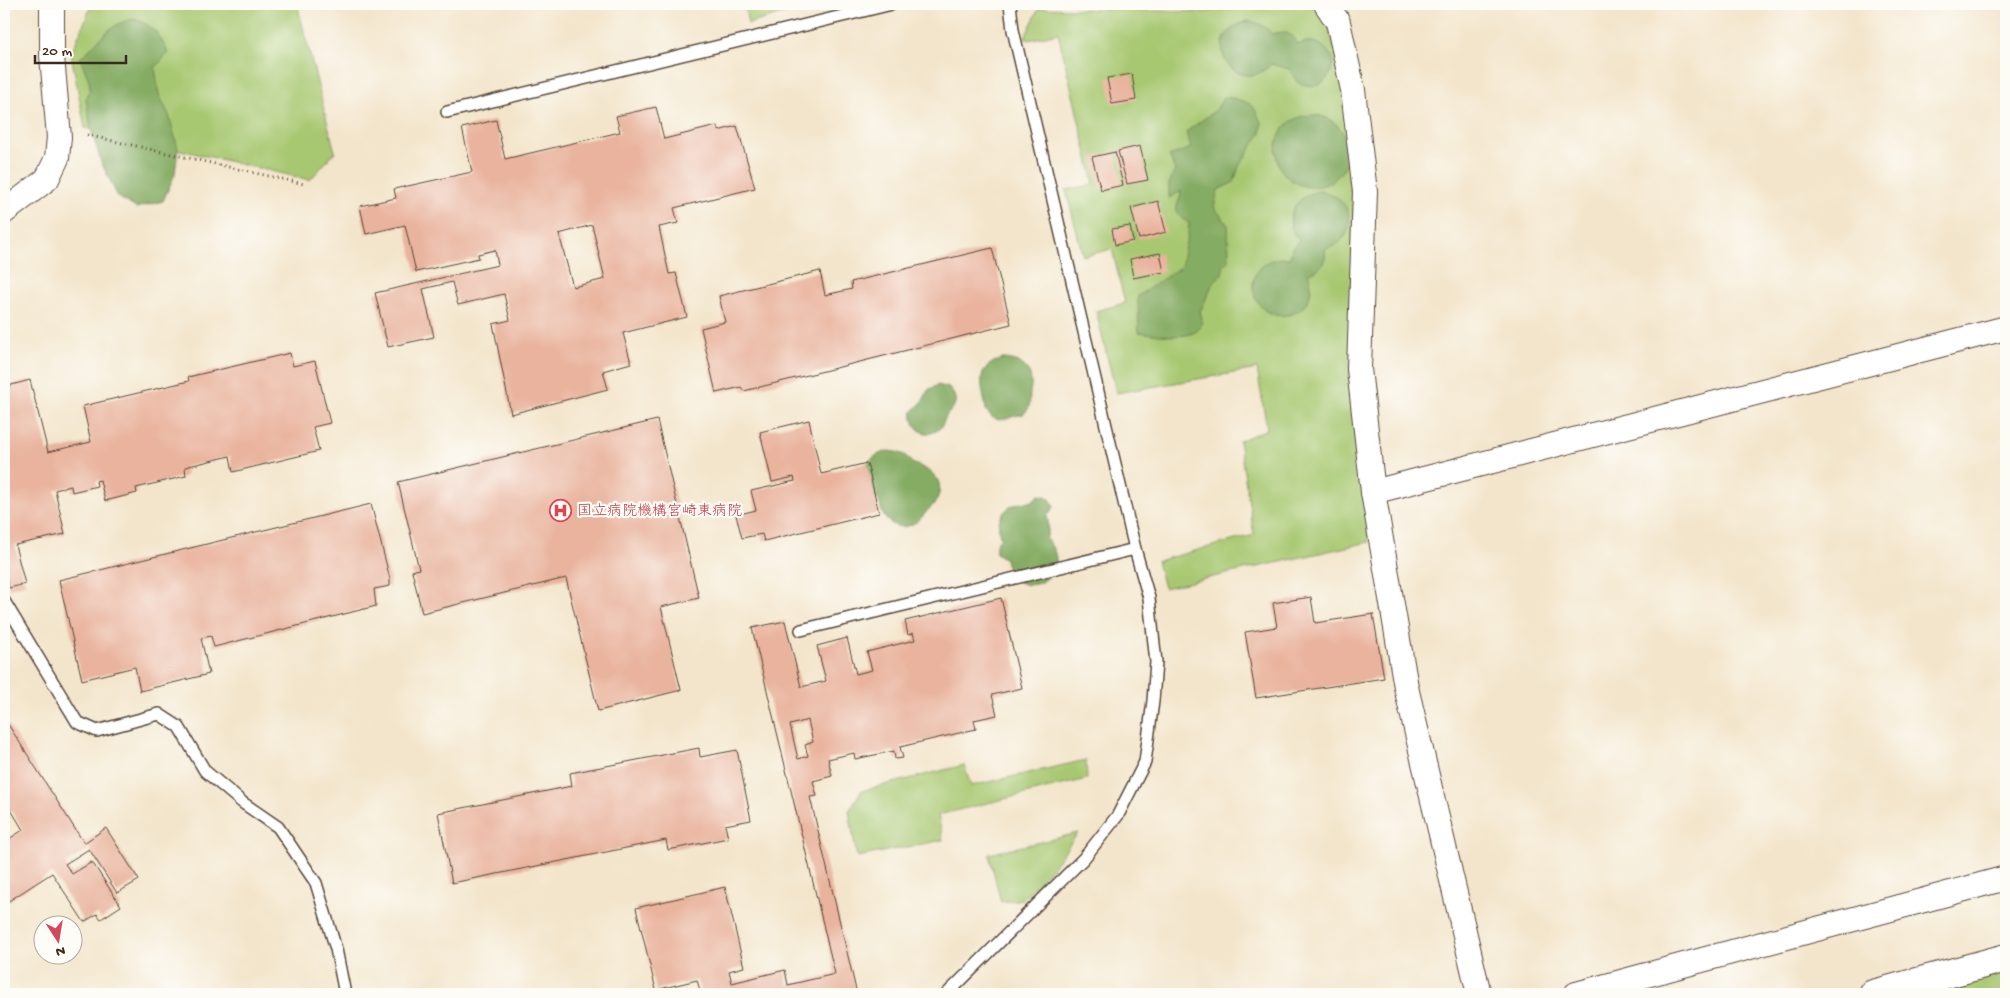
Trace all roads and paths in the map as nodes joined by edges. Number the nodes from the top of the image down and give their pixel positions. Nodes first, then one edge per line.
1 (52, 4) edge
2 (892, 4) edge
3 (1010, 4) edge
4 (1326, 4) edge
5 (447, 112) dead end
6 (81, 134) dead end
7 (304, 184) dead end
8 (4, 212) edge
9 (2006, 328) edge
10 (1373, 492) junction
11 (1135, 549) junction
12 (4, 601) edge
13 (801, 630) dead end
14 (2006, 878) edge
15 (2006, 958) edge
16 (345, 994) edge
17 (947, 994) edge
18 (1479, 994) edge
19 (1576, 994) edge
20 (1873, 994) edge

1 - 8 street
2 - 5 lane
3 - 11 lane
4 - 10 street
6 - 7 path
9 - 10 street
10 - 18 street
11 - 13 lane
11 - 17 lane
12 - 16 lane
14 - 19 street
15 - 20 street

